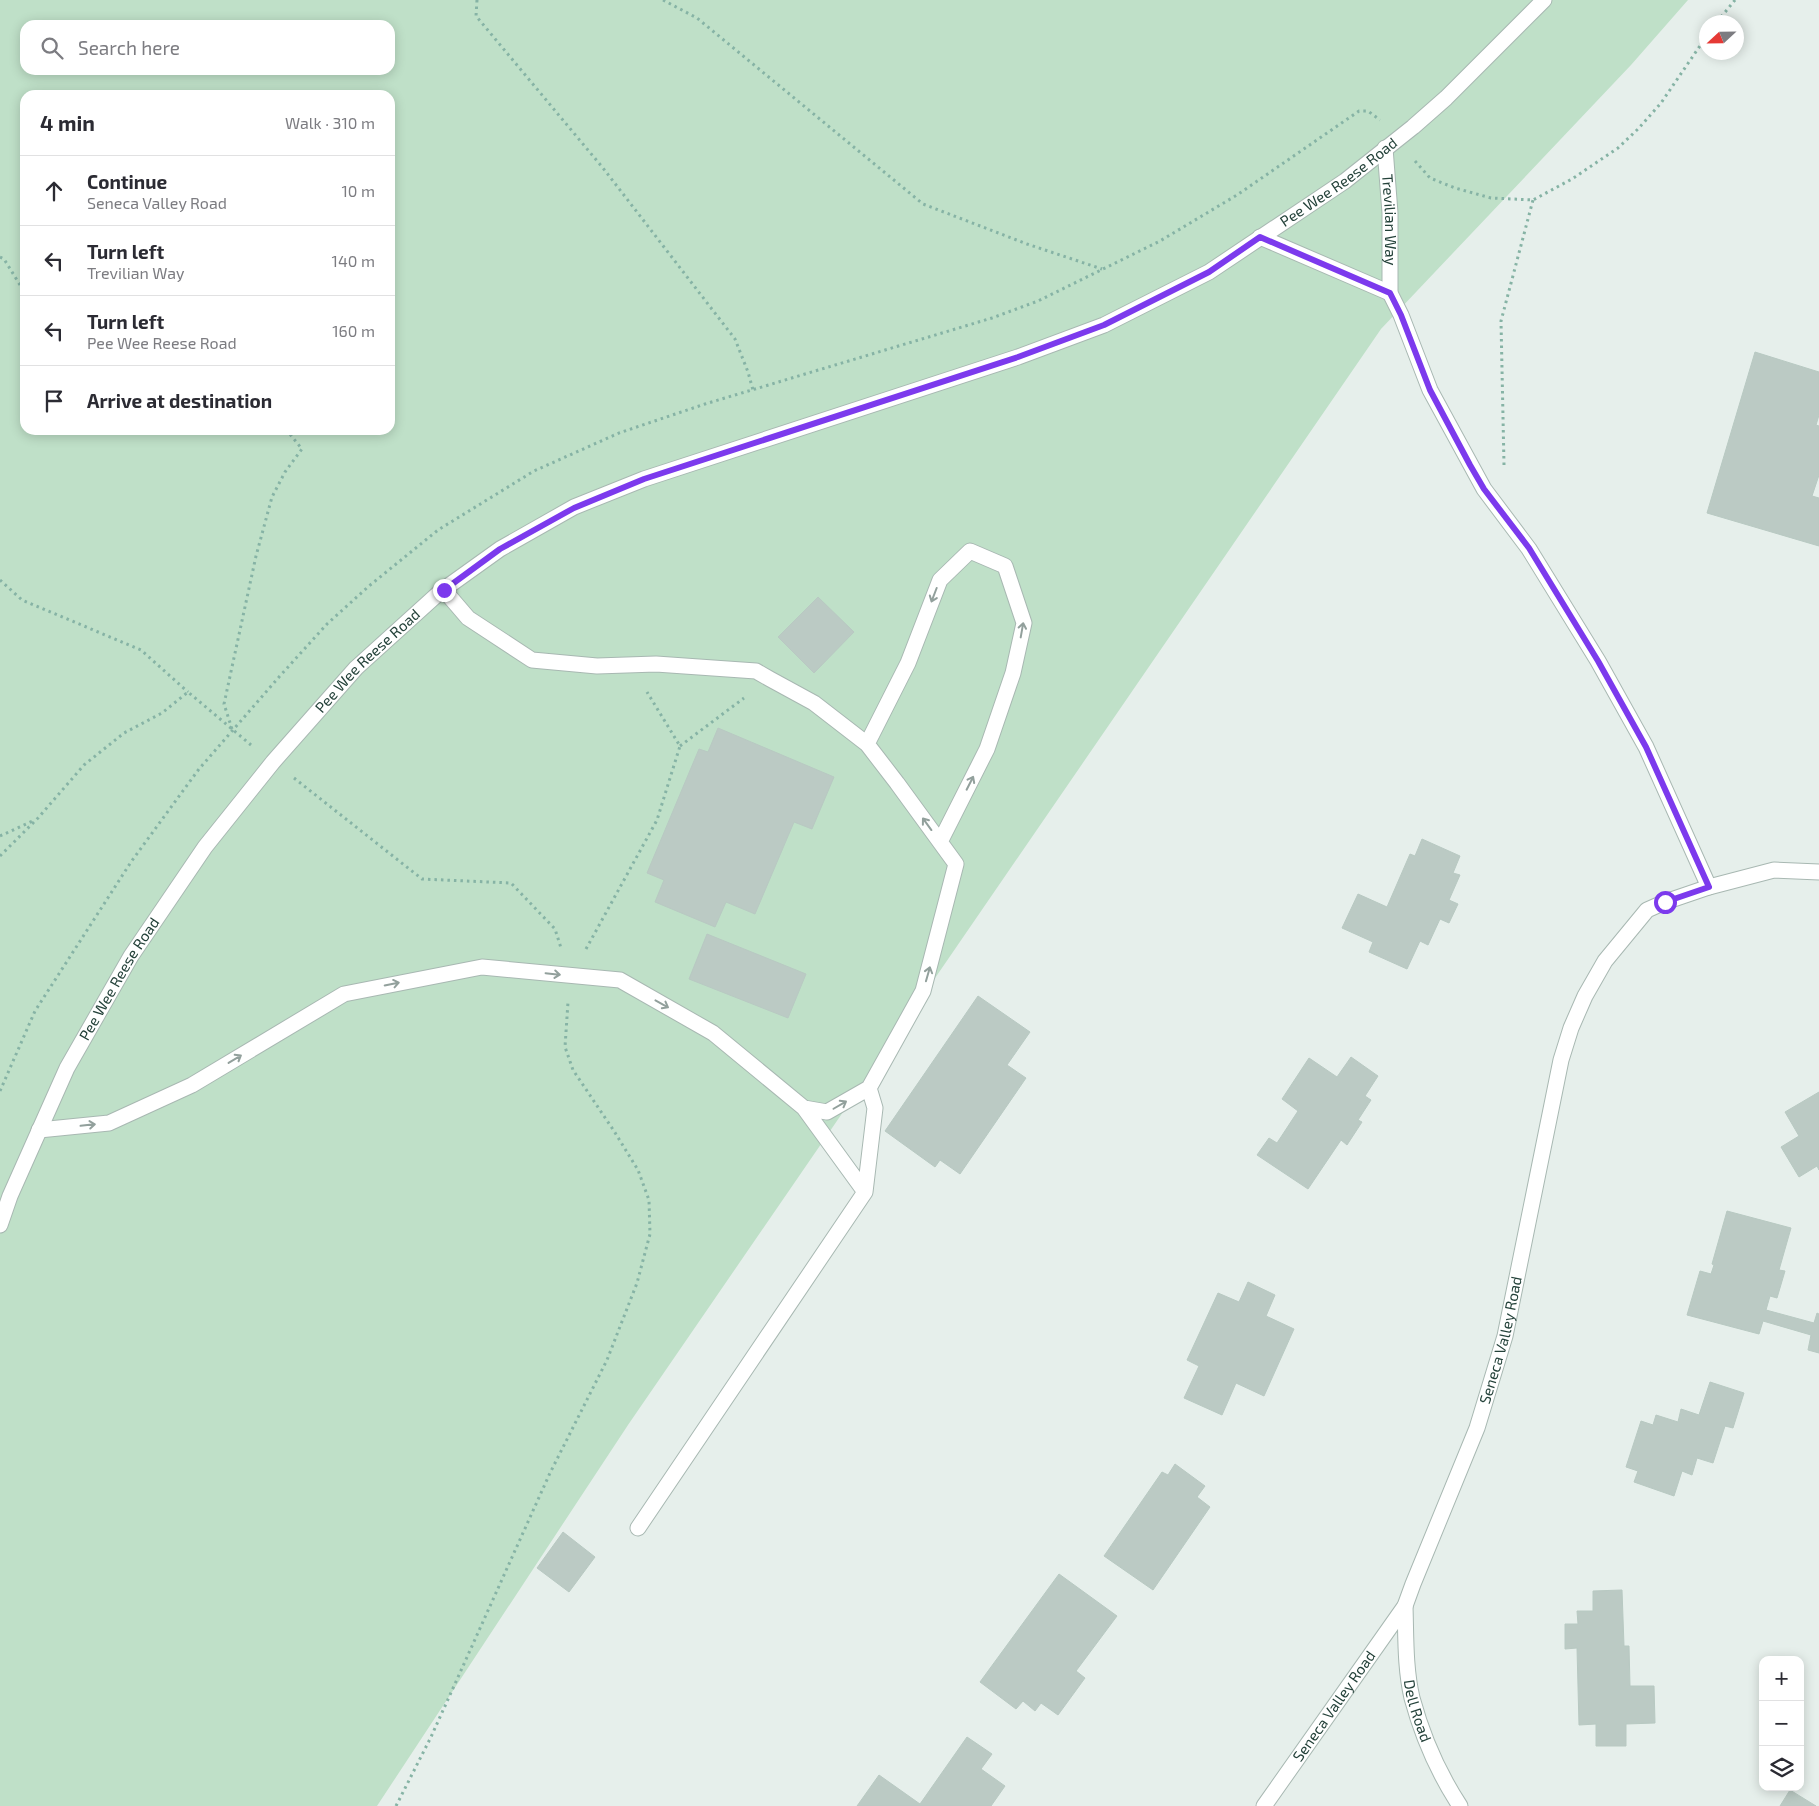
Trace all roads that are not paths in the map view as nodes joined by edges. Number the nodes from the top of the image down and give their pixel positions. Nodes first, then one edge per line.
1 (1544, 0) edge
2 (1385, 148) junction
3 (1260, 237) junction
4 (1390, 293) junction
5 (444, 590) junction
6 (867, 744) junction
7 (940, 842) junction
8 (1819, 872) edge
9 (1709, 887) junction
10 (869, 1088) junction
11 (804, 1108) junction
12 (39, 1130) junction
13 (865, 1192) junction
14 (0, 1226) edge
15 (638, 1528) dead end
16 (1405, 1606) junction
17 (1264, 1806) edge
18 (1460, 1806) edge

1 - 2 street, Pee Wee Reese Road
2 - 3 street, Pee Wee Reese Road
2 - 4 street, Trevilian Way
3 - 4 street, Trevilian Way
3 - 5 street, Pee Wee Reese Road
4 - 9 street, Trevilian Way
5 - 6 street
5 - 12 street, Pee Wee Reese Road
7 -> 6 street
7 -> 6 street
10 -> 7 street
8 - 9 street
9 - 16 street, Seneca Valley Road
11 -> 10 street
10 - 13 street
12 -> 11 street
11 - 13 street
12 - 14 street, Pee Wee Reese Road
13 - 15 street
16 - 17 street, Seneca Valley Road
16 - 18 street, Dell Road

